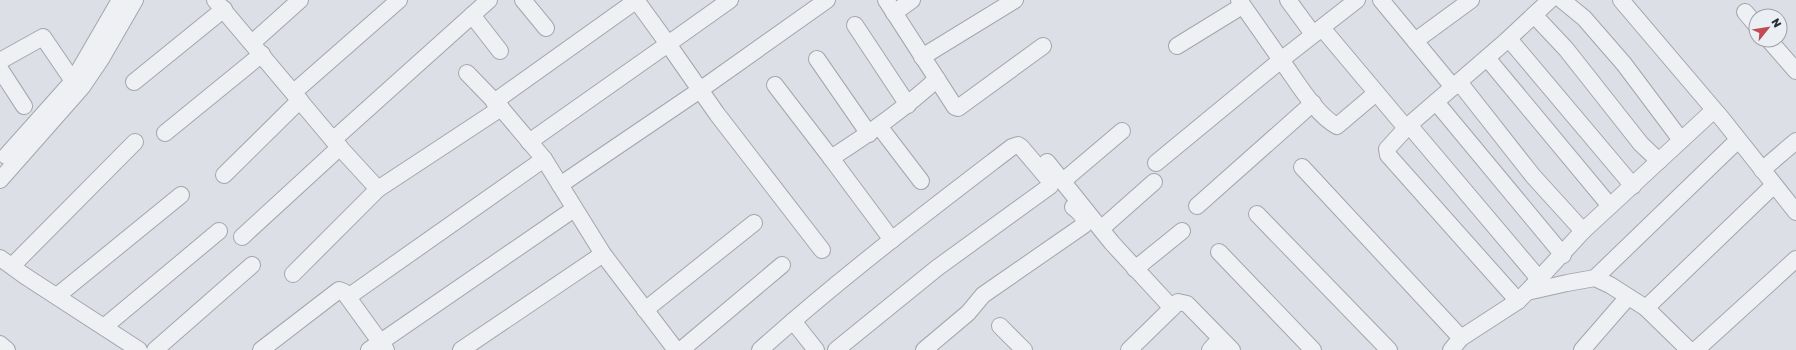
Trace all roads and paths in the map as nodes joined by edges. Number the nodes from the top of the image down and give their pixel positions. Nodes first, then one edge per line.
1 (120, 0) edge
2 (135, 0) edge
3 (300, 0) edge
4 (399, 0) edge
5 (489, 0) edge
6 (523, 0) edge
7 (636, 0) edge
8 (730, 0) edge
9 (827, 0) edge
10 (912, 0) edge
11 (1015, 0) edge
12 (1288, 0) edge
13 (1355, 0) edge
14 (1381, 0) edge
15 (1471, 0) edge
16 (1550, 0) edge
17 (1562, 0) edge
18 (1621, 0) edge
19 (1240, 3) edge
20 (220, 4) edge
21 (890, 6) edge
22 (1745, 12) dead end
23 (1534, 14) junction
24 (472, 15) junction
25 (1748, 16) edge
26 (855, 25) dead end
27 (546, 28) dead end
28 (1317, 31) junction
29 (1509, 39) junction
30 (1415, 41) junction
31 (668, 44) junction
32 (1043, 46) dead end
33 (1177, 46) dead end
34 (1776, 48) edge
35 (257, 49) junction
36 (500, 51) dead end
37 (922, 57) junction
38 (1487, 58) junction
39 (816, 59) dead end
40 (1281, 60) junction
41 (0, 61) edge
42 (0, 69) edge
43 (1796, 70) edge
44 (467, 73) dead end
45 (937, 79) junction
46 (73, 81) junction
47 (134, 82) dead end
48 (775, 85) dead end
49 (1456, 85) junction
50 (700, 90) junction
51 (1376, 93) junction
52 (297, 96) junction
53 (1436, 102) junction
54 (1313, 103) junction
55 (498, 105) junction
56 (908, 105) junction
57 (24, 106) dead end
58 (1714, 110) junction
59 (1405, 124) junction
60 (874, 130) junction
61 (1122, 131) dead end
62 (165, 134) dead end
63 (1681, 140) junction
64 (1738, 140) junction
65 (1796, 141) edge
66 (135, 142) dead end
67 (529, 142) junction
68 (337, 143) junction
69 (1034, 146) dead end
70 (831, 158) junction
71 (544, 159) junction
72 (1659, 161) junction
73 (0, 163) edge
74 (1156, 163) dead end
75 (1302, 167) dead end
76 (1762, 170) junction
77 (224, 175) dead end
78 (0, 180) edge
79 (921, 181) dead end
80 (1056, 182) junction
81 (1154, 182) dead end
82 (1774, 185) junction
83 (560, 186) junction
84 (1633, 186) junction
85 (378, 189) junction
86 (181, 195) dead end
87 (1197, 206) dead end
88 (1610, 206) junction
89 (574, 210) junction
90 (1796, 212) edge
91 (1257, 214) dead end
92 (754, 223) dead end
93 (1102, 228) junction
94 (219, 230) dead end
95 (1182, 231) dead end
96 (1583, 231) junction
97 (242, 237) dead end
98 (892, 240) junction
99 (822, 250) dead end
100 (1219, 252) dead end
101 (604, 254) junction
102 (1562, 255) junction
103 (1796, 259) edge
104 (6, 262) edge
105 (252, 265) dead end
106 (782, 265) dead end
107 (1135, 269) junction
108 (293, 274) dead end
109 (1595, 278) junction
110 (1540, 280) junction
111 (56, 296) junction
112 (348, 297) junction
113 (1523, 297) junction
114 (1628, 297) junction
115 (1172, 308) junction
116 (1646, 308) junction
117 (645, 310) junction
118 (793, 320) junction
119 (1000, 326) dead end
120 (104, 327) junction
121 (0, 344) edge
122 (1215, 344) edge
123 (1457, 346) edge
124 (1680, 347) edge
125 (378, 348) edge
126 (7, 350) edge
127 (139, 350) edge
128 (155, 350) edge
129 (261, 350) edge
130 (461, 350) edge
131 (676, 350) edge
132 (682, 350) edge
133 (760, 350) edge
134 (816, 350) edge
135 (836, 350) edge
136 (924, 350) edge
137 (1024, 350) edge
138 (1128, 350) edge
139 (1232, 350) edge
140 (1313, 350) edge
141 (1389, 350) edge
142 (1582, 350) edge
143 (1696, 350) edge

1 - 46 street
2 - 78 street
3 - 35 street
4 - 52 street
5 - 24 street
6 - 27 street
7 - 31 street
7 - 55 street
8 - 31 street
9 - 50 street
10 - 21 street
11 - 37 street
12 - 28 street
13 - 28 street
14 - 30 street
15 - 30 street
16 - 23 street
17 - 63 street
18 - 58 street
19 - 33 street
19 - 40 street
20 - 35 street
20 - 47 street
21 - 37 street
22 - 25 street
23 - 29 street
23 - 72 street
24 - 36 street
24 - 68 street
26 - 56 street
28 - 40 street
28 - 51 street
29 - 38 street
29 - 84 street
30 - 49 street
31 - 50 street
31 - 67 street
32 - 45 street
34 - 43 street
35 - 52 street
35 - 62 street
37 - 45 street
38 - 49 street
38 - 88 street
39 - 60 street
40 - 54 street
40 - 74 street
41 - 46 street
42 - 57 street
44 - 55 street
45 - 56 street
46 - 73 street
48 - 70 street
49 - 53 street
49 - 96 street
50 - 83 street
50 - 99 street
51 - 54 street
51 - 59 street
52 - 68 street
52 - 77 street
53 - 59 street
53 - 102 street
54 - 87 street
55 - 67 street
55 - 85 street
56 - 60 street
58 - 63 street
58 - 64 street
59 - 110 street
59 - 113 street
60 - 70 street
60 - 79 street
61 - 80 street
63 - 72 street
64 - 76 street
64 - 109 street
65 - 76 street
66 - 104 street
67 - 71 street
68 - 85 street
68 - 97 street
69 - 80 street
70 - 98 street
71 - 83 street
71 - 112 street
72 - 84 street
75 - 123 street
76 - 82 street
80 - 93 street
80 - 98 street
80 - 135 street
80 - 136 street
81 - 93 street
82 - 90 street
82 - 116 street
83 - 89 street
84 - 88 street
85 - 108 street
86 - 111 street
88 - 96 street
89 - 101 street
89 - 125 street
91 - 141 street
92 - 117 street
93 - 107 street
94 - 120 street
95 - 107 street
96 - 102 street
98 - 118 street
100 - 140 street
101 - 117 street
101 - 130 street
102 - 110 street
103 - 143 street
104 - 111 street
105 - 128 street
106 - 132 street
107 - 115 street
109 - 113 street
109 - 114 street
110 - 113 street
111 - 120 street
112 - 125 street
112 - 129 street
113 - 123 street
114 - 116 street
114 - 142 street
115 - 122 street
115 - 138 street
116 - 124 street
117 - 131 street
118 - 133 street
118 - 134 street
119 - 137 street
120 - 127 street
121 - 126 street
122 - 139 street

